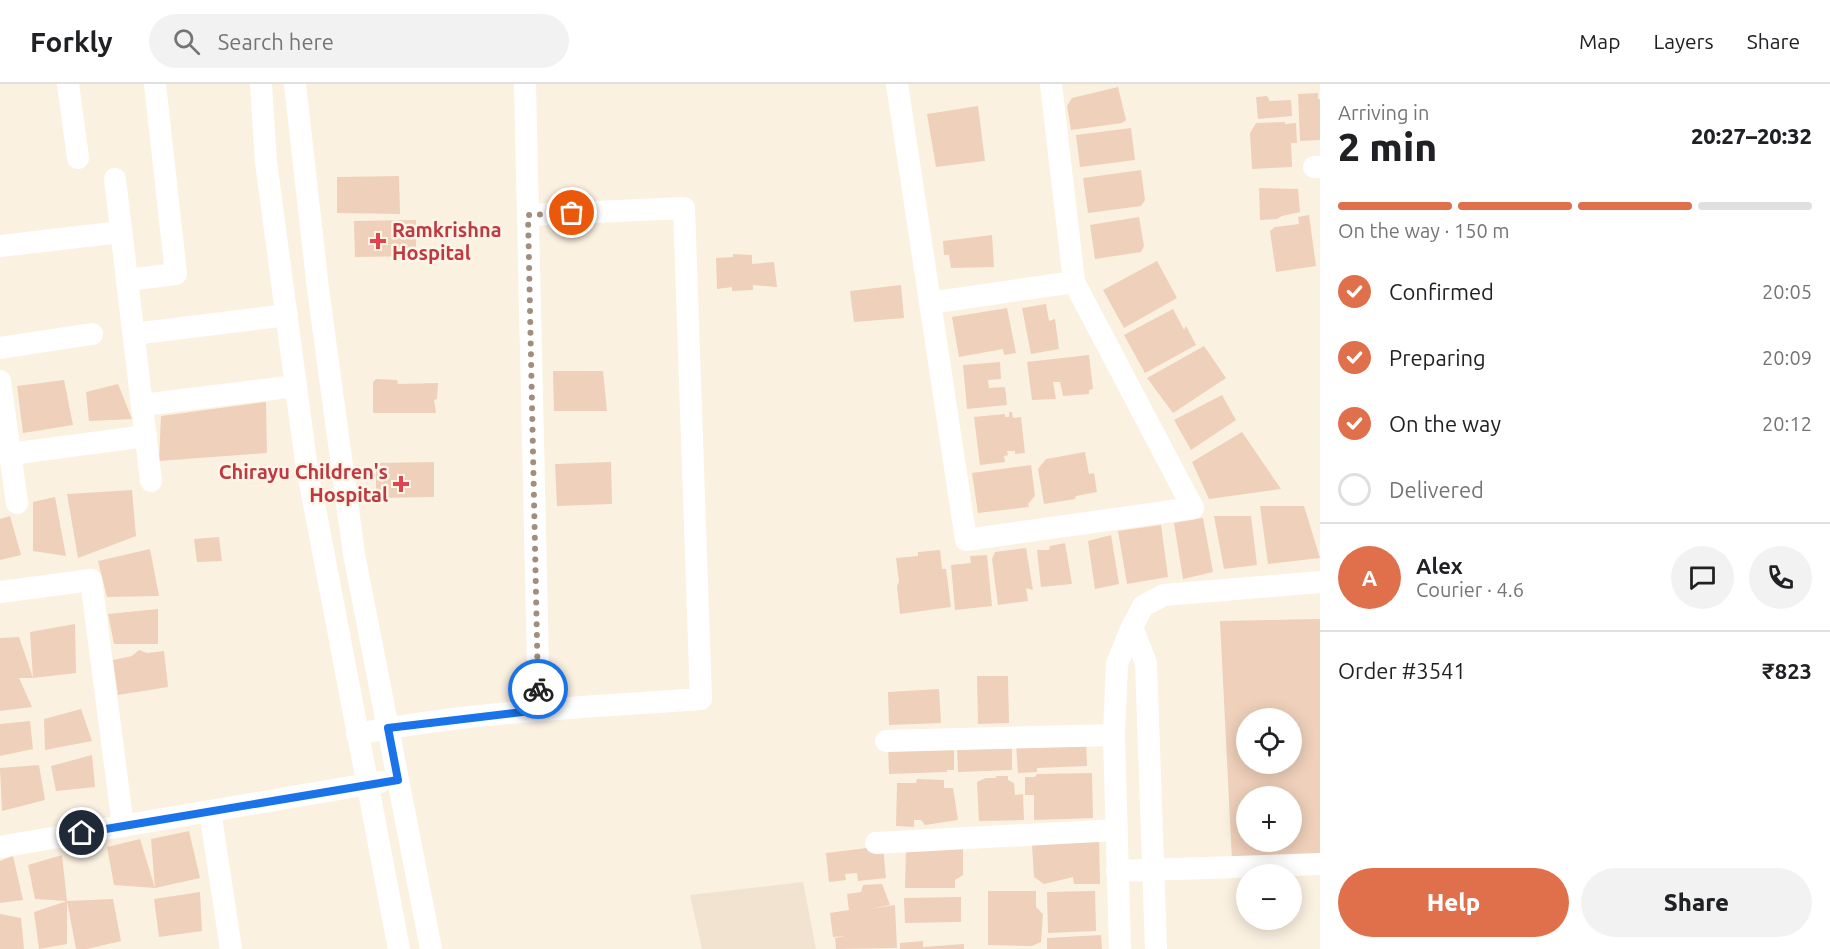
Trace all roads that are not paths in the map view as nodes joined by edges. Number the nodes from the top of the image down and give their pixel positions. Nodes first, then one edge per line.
1 (68, 84) edge
2 (155, 84) edge
3 (261, 84) edge
4 (295, 84) edge
5 (525, 84) edge
6 (897, 84) edge
7 (1051, 84) edge
8 (78, 158) dead end
9 (115, 179) dead end
10 (528, 215) junction
11 (121, 232) junction
12 (0, 246) edge
13 (127, 280) junction
14 (1074, 282) junction
15 (930, 303) junction
16 (287, 315) junction
17 (92, 334) dead end
18 (134, 334) junction
19 (0, 348) edge
20 (0, 381) edge
21 (296, 386) junction
22 (142, 405) junction
23 (146, 436) junction
24 (10, 454) junction
25 (152, 481) dead end
26 (17, 503) dead end
27 (1320, 582) edge
28 (0, 592) edge
29 (1132, 627) junction
30 (539, 710) junction
31 (388, 728) junction
32 (357, 734) junction
33 (1113, 735) junction
34 (886, 741) dead end
35 (398, 780) junction
36 (367, 784) junction
37 (210, 811) junction
38 (123, 826) junction
39 (1116, 830) junction
40 (876, 843) dead end
41 (0, 847) edge
42 (1320, 864) edge
43 (1117, 871) junction
44 (1154, 871) junction
45 (231, 949) edge
46 (399, 949) edge
47 (431, 949) edge
48 (1120, 949) edge
49 (1156, 949) edge

1 - 8 street
2 - 13 street
3 - 16 street
4 - 31 street
5 - 10 street
6 - 15 street
7 - 14 street
9 - 11 street
10 - 30 street
10 - 30 street
11 - 12 street
11 - 13 street
13 - 18 street
14 - 15 street
14 - 15 street
16 - 18 street
16 - 21 street
17 - 19 street
18 - 22 street
20 - 24 street
21 - 22 street
21 - 32 street
22 - 23 street
23 - 24 street
23 - 25 street
24 - 26 street
27 - 29 street
28 - 38 street
29 - 33 street
29 - 44 street
30 - 31 street
31 - 32 street
31 - 35 street
32 - 36 street
33 - 34 street
33 - 39 street
35 - 36 street
35 - 47 street
36 - 37 street
36 - 46 street
37 - 38 street
37 - 45 street
38 - 41 street
39 - 40 street
39 - 43 street
42 - 44 street
43 - 44 street
43 - 48 street
44 - 49 street

